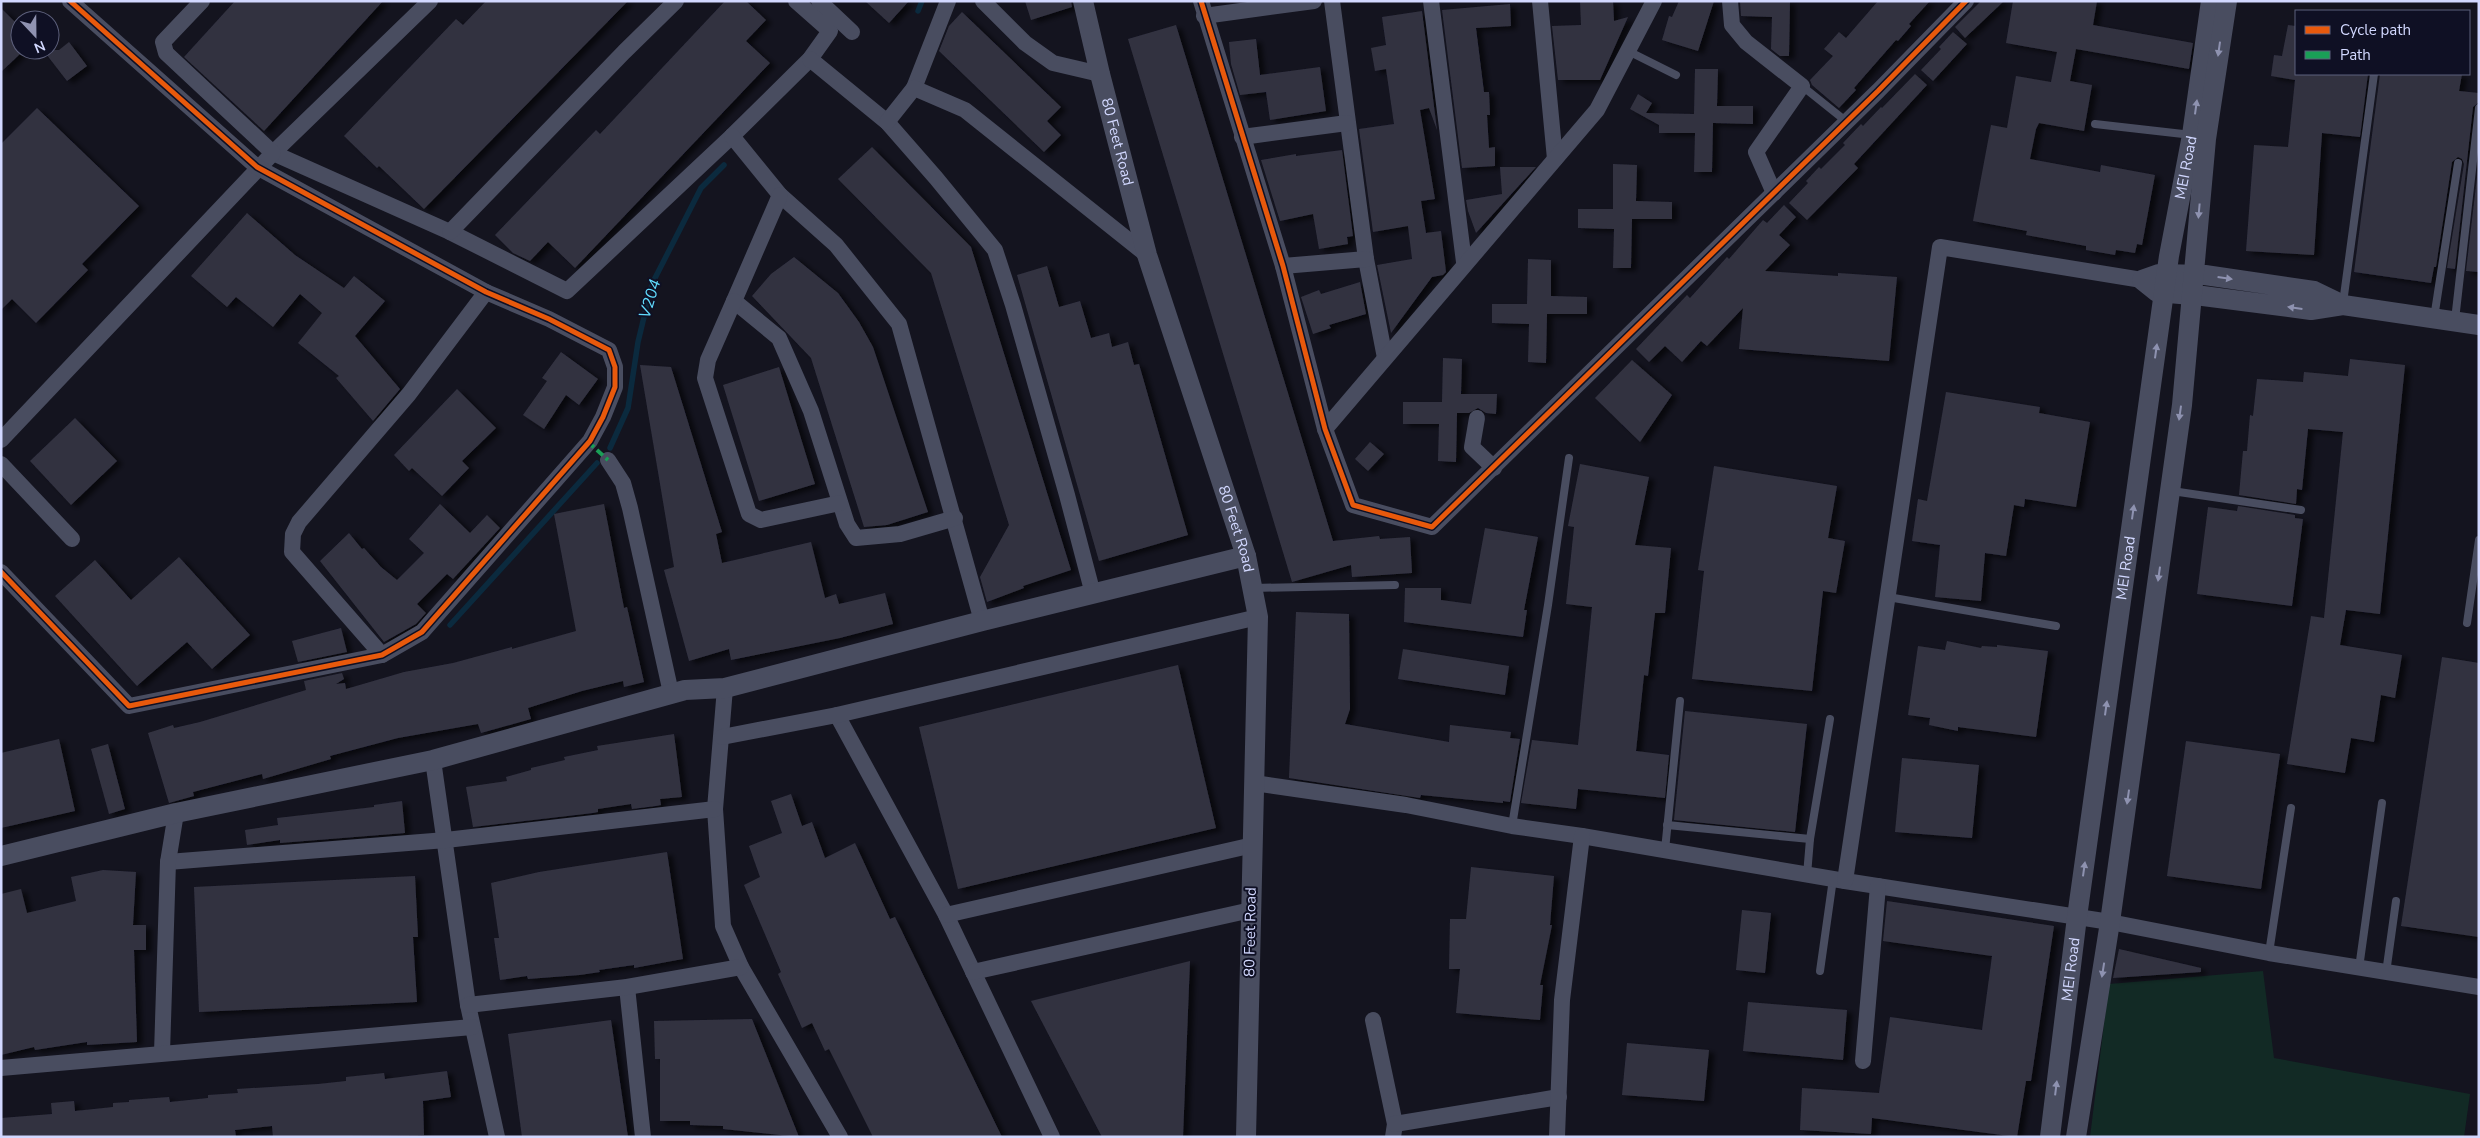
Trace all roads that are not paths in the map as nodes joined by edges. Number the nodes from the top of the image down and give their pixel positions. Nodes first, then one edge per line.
1 (70, 1) edge
2 (202, 1) edge
3 (430, 1) edge
4 (676, 1) edge
5 (796, 1) edge
6 (819, 1) edge
7 (948, 1) edge
8 (983, 1) edge
9 (1083, 1) edge
10 (1314, 1) edge
11 (1332, 1) edge
12 (1431, 1) edge
13 (1540, 1) edge
14 (1654, 1) edge
15 (1730, 1) edge
16 (1966, 1) edge
17 (2211, 1) edge
18 (2226, 1) edge
19 (1202, 8) edge
20 (852, 32) dead end
21 (1628, 50) junction
22 (810, 58) junction
23 (1100, 74) junction
24 (1676, 75) dead end
25 (2374, 75) edge
26 (1802, 86) junction
27 (914, 88) junction
28 (2479, 108) edge
29 (887, 122) junction
30 (1847, 122) junction
31 (1347, 123) junction
32 (2095, 124) dead end
33 (2192, 135) junction
34 (732, 136) junction
35 (1242, 137) junction
36 (273, 153) junction
37 (1555, 159) junction
38 (2458, 163) dead end
39 (257, 167) junction
40 (1774, 193) junction
41 (780, 195) junction
42 (450, 232) junction
43 (1147, 255) junction
44 (1366, 258) junction
45 (1464, 262) junction
46 (1283, 266) junction
47 (2193, 274) junction
48 (2142, 280) joint
49 (2165, 283) junction
50 (486, 292) junction
51 (2191, 295) junction
52 (734, 301) junction
53 (2343, 304) junction
54 (2434, 318) junction
55 (2455, 322) junction
56 (2479, 325) edge
57 (1385, 358) junction
58 (1478, 418) dead end
59 (1325, 429) junction
60 (1, 440) edge
61 (1568, 458) dead end
62 (608, 460) dead end
63 (1, 464) edge
64 (1494, 468) junction
65 (2170, 490) junction
66 (840, 503) junction
67 (2301, 510) dead end
68 (955, 518) junction
69 (72, 540) dead end
70 (2479, 540) edge
71 (1246, 556) junction
72 (1, 572) edge
73 (1396, 585) dead end
74 (1252, 588) junction
75 (1093, 594) junction
76 (1888, 597) junction
77 (1258, 617) junction
78 (982, 621) junction
79 (2467, 623) dead end
80 (2056, 626) dead end
81 (382, 655) junction
82 (725, 688) junction
83 (671, 693) junction
84 (1680, 701) dead end
85 (836, 715) junction
86 (1830, 719) dead end
87 (722, 737) junction
88 (433, 760) junction
89 (1254, 783) junction
90 (2382, 803) dead end
91 (2291, 808) dead end
92 (715, 809) junction
93 (176, 813) junction
94 (1667, 825) junction
95 (1512, 826) junction
96 (1582, 836) junction
97 (1810, 839) junction
98 (446, 840) junction
99 (1252, 845) junction
100 (1665, 850) junction
101 (1, 856) edge
102 (168, 862) junction
103 (1807, 875) junction
104 (1839, 880) junction
105 (1878, 886) junction
106 (2396, 901) dead end
107 (1251, 910) junction
108 (946, 915) junction
109 (2077, 917) junction
110 (2110, 922) junction
111 (2270, 953) junction
112 (741, 966) junction
113 (2359, 968) junction
114 (1820, 971) dead end
115 (973, 972) junction
116 (2386, 973) junction
117 (627, 987) junction
118 (2479, 987) edge
119 (468, 1005) junction
120 (1373, 1020) dead end
121 (472, 1027) junction
122 (162, 1053) junction
123 (1863, 1061) dead end
124 (1, 1068) edge
125 (1559, 1097) junction
126 (1394, 1131) edge
127 (497, 1137) edge
128 (643, 1137) edge
129 (840, 1137) edge
130 (1052, 1137) edge
131 (1246, 1137) edge
132 (1557, 1137) edge
133 (2050, 1137) edge
134 (2076, 1137) edge

1 - 39 street
2 - 36 street
3 - 36 street
4 - 42 street
5 - 22 street
6 - 20 street
7 - 27 street
8 - 23 street
9 - 23 street, 80 Feet Road
10 - 19 street
11 - 31 street
12 - 45 street
13 - 37 street
14 - 21 street
15 - 26 street
16 - 30 street
33 -> 17 street, MEI Road
18 -> 47 street, MEI Road
19 - 35 street
21 - 24 lane
21 - 37 street
22 - 29 street
22 - 34 street
23 - 43 street, 80 Feet Road
25 - 53 lane
26 - 30 lane
26 - 40 street
27 - 29 street
27 - 43 street
28 - 55 lane
29 - 75 street
30 - 40 street
31 - 35 street
31 - 44 street
32 - 33 lane
33 - 49 street, MEI Road
34 - 41 street
34 - 42 street
35 - 46 street
36 - 39 street
36 - 42 street
37 - 45 street
38 - 54 lane
39 - 50 street
39 - 60 street
40 - 64 street
41 - 52 street
41 - 68 street
43 - 71 street, 80 Feet Road
44 - 46 street
44 - 57 street
45 - 57 street
46 - 59 street
47 - 49 street
47 - 51 street, MEI Road
47 -> 53 street
48 - 49 street
48 - 76 street
49 - 51 street
109 -> 49 street, MEI Road
50 - 81 street
50 - 81 street
53 -> 51 street
51 -> 65 street, MEI Road
52 - 66 street
52 - 66 street
53 - 54 street
54 - 55 street
55 - 56 street
57 - 59 street
58 - 64 street
59 - 64 street
61 - 95 lane
62 - 83 street
63 - 69 street
65 - 67 lane
65 -> 110 street, MEI Road
66 - 68 street
68 - 78 street
70 - 79 lane
71 - 74 street, 80 Feet Road
71 - 75 street
72 - 81 street
73 - 74 lane
74 - 77 street, 80 Feet Road
75 - 78 street
76 - 80 lane
76 - 104 street
77 - 85 street
77 - 89 street, 80 Feet Road
78 - 82 street
82 - 83 street
82 - 87 street
83 - 88 street
84 - 94 lane
85 - 87 street
85 - 108 street
86 - 97 lane
87 - 92 street
88 - 93 street
88 - 98 street
89 - 95 street
89 - 99 street, 80 Feet Road
90 - 113 lane
91 - 111 lane
92 - 98 street
92 - 112 street
93 - 101 street
93 - 102 street
94 - 97 lane
94 - 100 lane
95 - 96 street
96 - 100 street
96 - 125 street
97 - 103 lane
98 - 102 street
98 - 119 street
99 - 107 street, 80 Feet Road
99 - 108 street
100 - 103 street
102 - 122 street
103 - 104 street
104 - 105 street
104 - 114 lane
105 - 109 street
105 - 123 street
106 - 116 lane
107 - 115 street
107 - 131 street, 80 Feet Road
108 - 115 street
109 - 110 street
133 -> 109 street, MEI Road
110 - 111 street
110 -> 134 street, MEI Road
111 - 113 street
112 - 117 street
112 - 129 street
113 - 116 street
115 - 130 street
116 - 118 street
117 - 119 street
117 - 128 street
119 - 121 street
120 - 126 street
121 - 122 street
121 - 127 street
122 - 124 street
125 - 126 street
125 - 132 street

